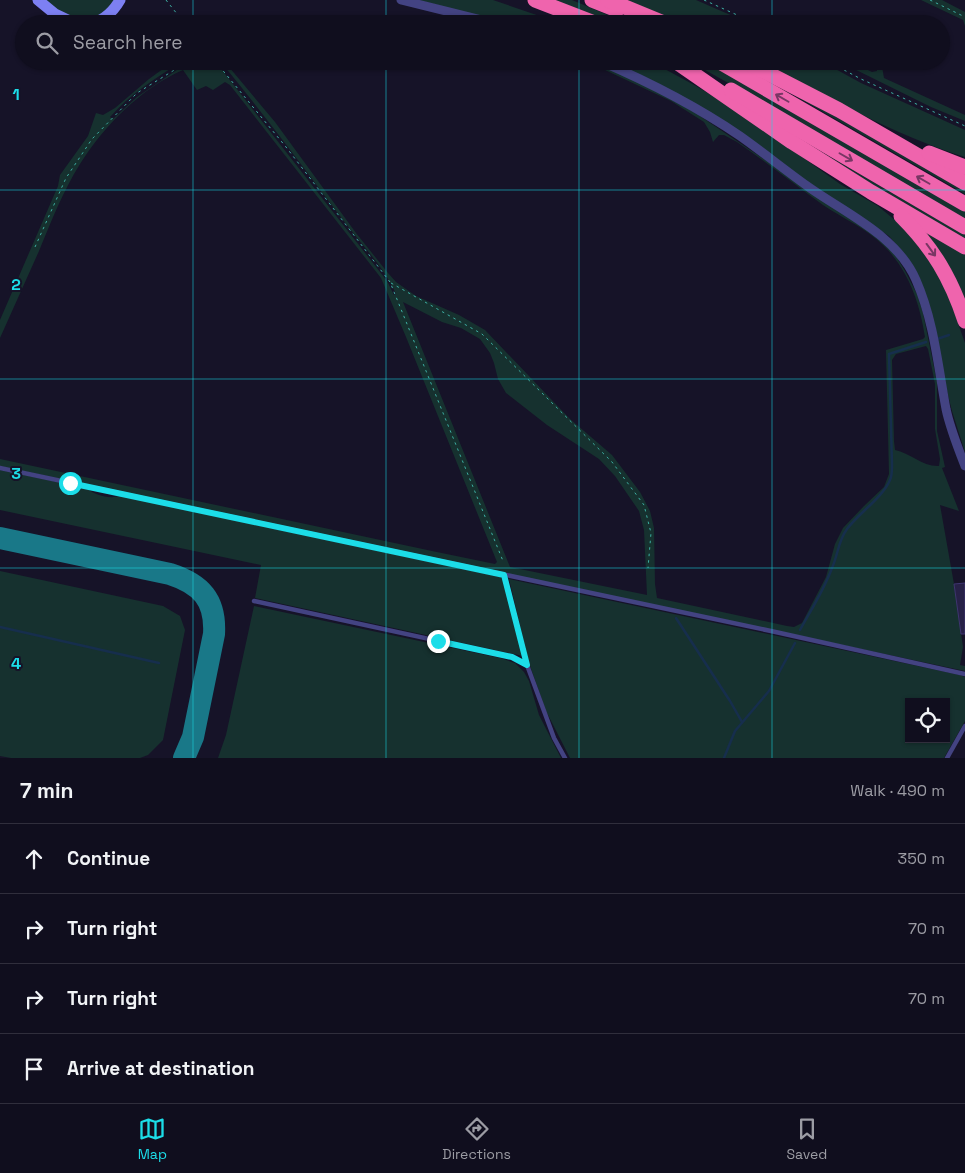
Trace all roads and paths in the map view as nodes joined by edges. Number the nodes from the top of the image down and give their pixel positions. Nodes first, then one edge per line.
1 (38, 0) edge
2 (120, 0) edge
3 (166, 0) edge
4 (401, 0) edge
5 (535, 0) edge
6 (592, 0) edge
7 (608, 0) edge
8 (704, 0) edge
9 (930, 0) edge
10 (57, 15) edge
11 (108, 15) edge
12 (178, 15) edge
13 (462, 15) edge
14 (574, 15) edge
15 (631, 15) edge
16 (644, 15) edge
17 (737, 15) edge
18 (965, 17) edge
19 (174, 70) edge
20 (222, 70) edge
21 (622, 70) edge
22 (689, 70) edge
23 (693, 70) edge
24 (734, 70) edge
25 (761, 70) edge
26 (844, 70) edge
27 (965, 126) edge
28 (888, 138) junction
29 (965, 166) edge
30 (965, 182) edge
31 (871, 192) junction
32 (965, 204) edge
33 (965, 227) edge
34 (35, 247) dead end
35 (965, 247) edge
36 (390, 282) junction
37 (965, 321) edge
38 (965, 466) edge
39 (0, 468) edge
40 (503, 561) dead end
41 (648, 568) dead end
42 (504, 575) junction
43 (254, 601) dead end
44 (527, 665) junction
45 (965, 674) edge
46 (965, 726) edge
47 (565, 758) edge
48 (946, 758) edge

1 - 10 street
2 - 11 street
3 - 12 path
4 - 13 street
5 - 14 highway
6 - 15 highway
7 - 16 highway
8 - 17 path
9 - 18 path
19 - 34 path
20 - 36 path
21 - 38 street
22 - 31 highway
23 -> 33 highway
32 -> 24 highway
25 - 28 highway
26 - 27 path
28 - 29 highway
28 - 30 highway
31 - 35 highway
31 -> 37 highway
36 - 40 path
36 - 41 path
39 - 42 lane
42 - 44 lane
42 - 45 lane
43 - 44 lane
44 - 47 lane
46 - 48 lane

